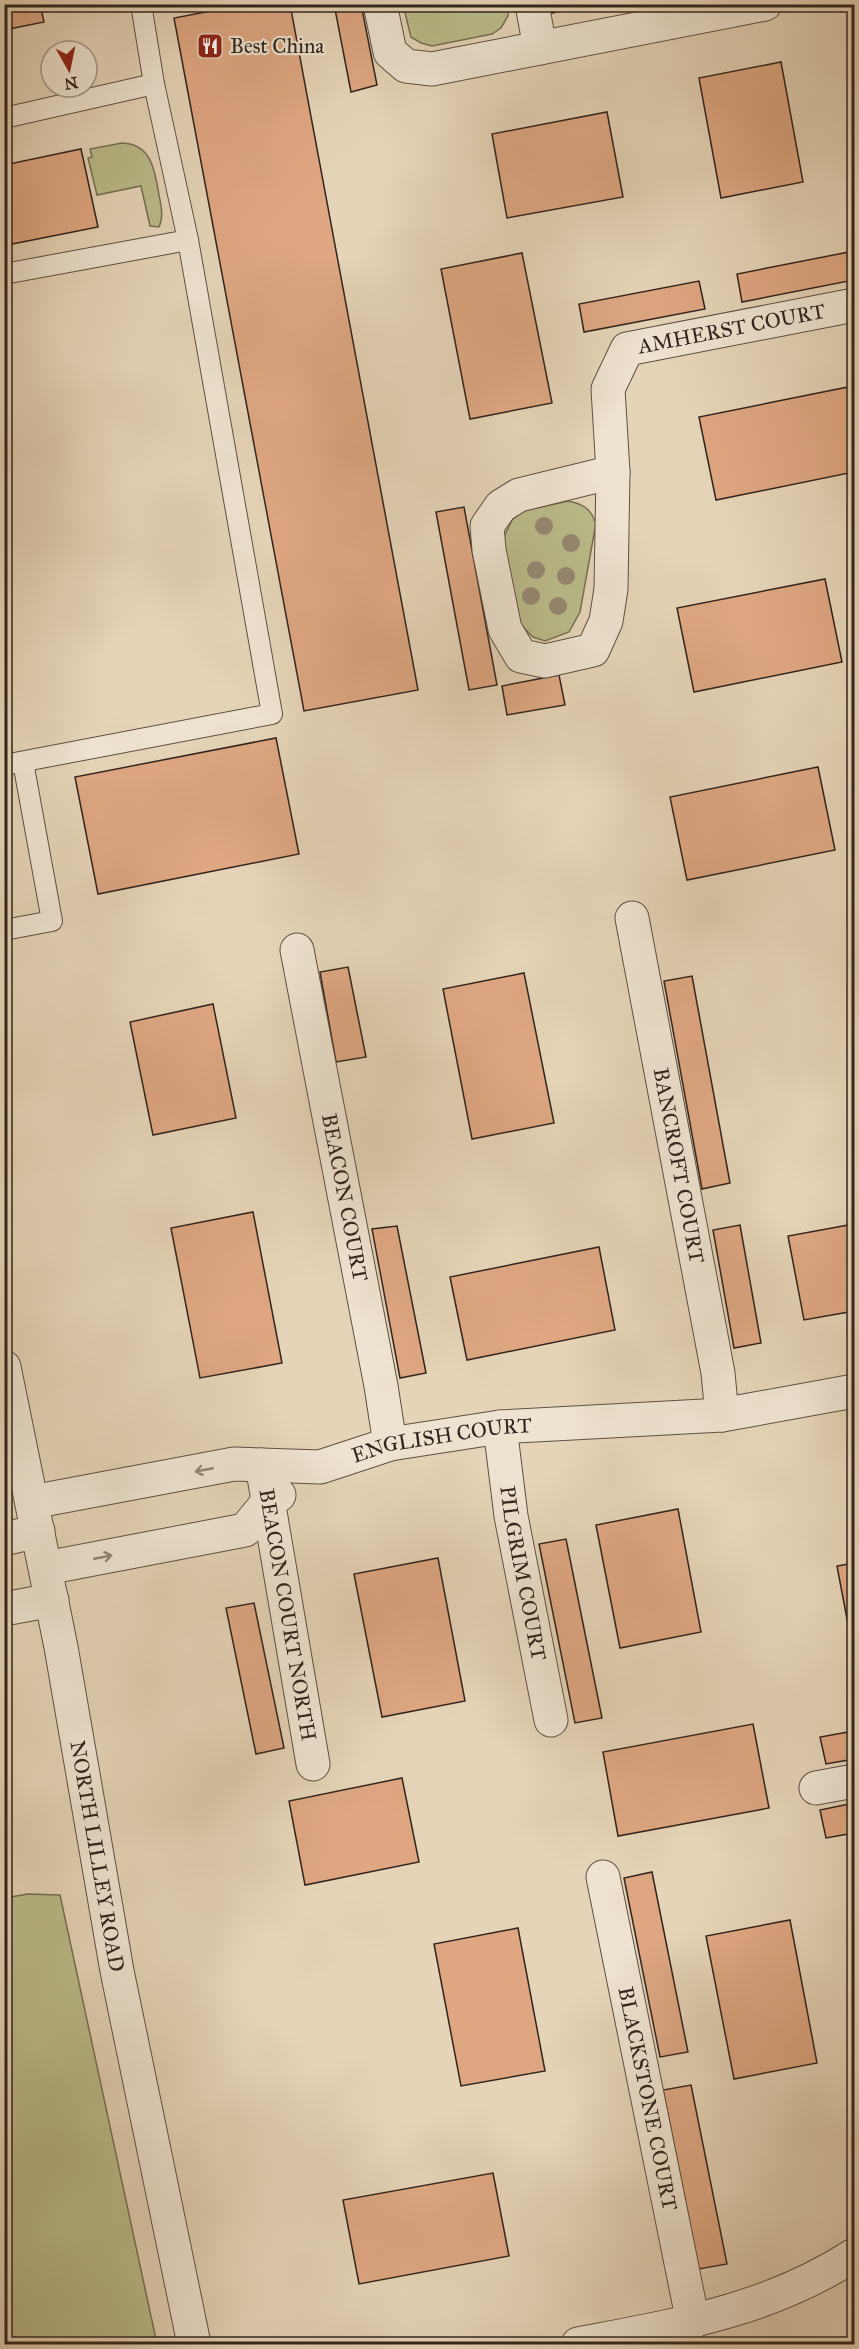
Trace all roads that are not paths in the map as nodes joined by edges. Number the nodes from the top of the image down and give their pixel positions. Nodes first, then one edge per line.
1 (141, 4) edge
2 (380, 4) edge
3 (532, 4) edge
4 (765, 4) edge
5 (540, 48) junction
6 (154, 84) junction
7 (4, 118) edge
8 (188, 240) junction
9 (4, 274) edge
10 (855, 305) edge
11 (613, 472) junction
12 (10, 760) edge
13 (632, 918) dead end
14 (4, 930) edge
15 (297, 950) dead end
16 (4, 1367) edge
17 (855, 1391) edge
18 (722, 1415) junction
19 (500, 1427) junction
20 (390, 1444) junction
21 (262, 1465) junction
22 (320, 1467) junction
23 (267, 1503) junction
24 (35, 1516) junction
25 (4, 1539) edge
26 (49, 1584) junction
27 (4, 1609) edge
28 (550, 1720) dead end
29 (313, 1764) dead end
30 (855, 1781) edge
31 (816, 1788) dead end
32 (603, 1876) dead end
33 (855, 2255) edge
34 (693, 2322) junction
35 (194, 2344) edge
36 (578, 2344) edge

1 - 6 lane
2 - 5 street
3 - 5 street
4 - 5 street
6 - 7 lane
6 - 8 lane
8 - 9 lane
8 - 12 lane
10 - 11 street, AMHERST COURT
11 - 11 street, AMHERST COURT
12 - 14 lane
13 - 18 street, BANCROFT COURT
15 - 20 street, BEACON COURT
16 - 24 street, NORTH LILLEY ROAD
17 - 18 street, ENGLISH COURT
18 - 19 street, ENGLISH COURT
19 - 20 street, ENGLISH COURT
19 - 28 street, PILGRIM COURT
20 - 22 street, ENGLISH COURT
21 - 22 street, ENGLISH COURT
21 - 23 street, BEACON COURT NORTH
21 -> 24 street, ENGLISH COURT
22 - 23 street
26 -> 23 street
23 - 29 street, BEACON COURT NORTH
24 - 25 street, ENGLISH COURT
24 - 26 street, NORTH LILLEY ROAD
26 - 27 street
26 - 35 street, NORTH LILLEY ROAD
30 - 31 street
32 - 34 street, BLACKSTONE COURT
33 - 34 street
34 - 36 street

